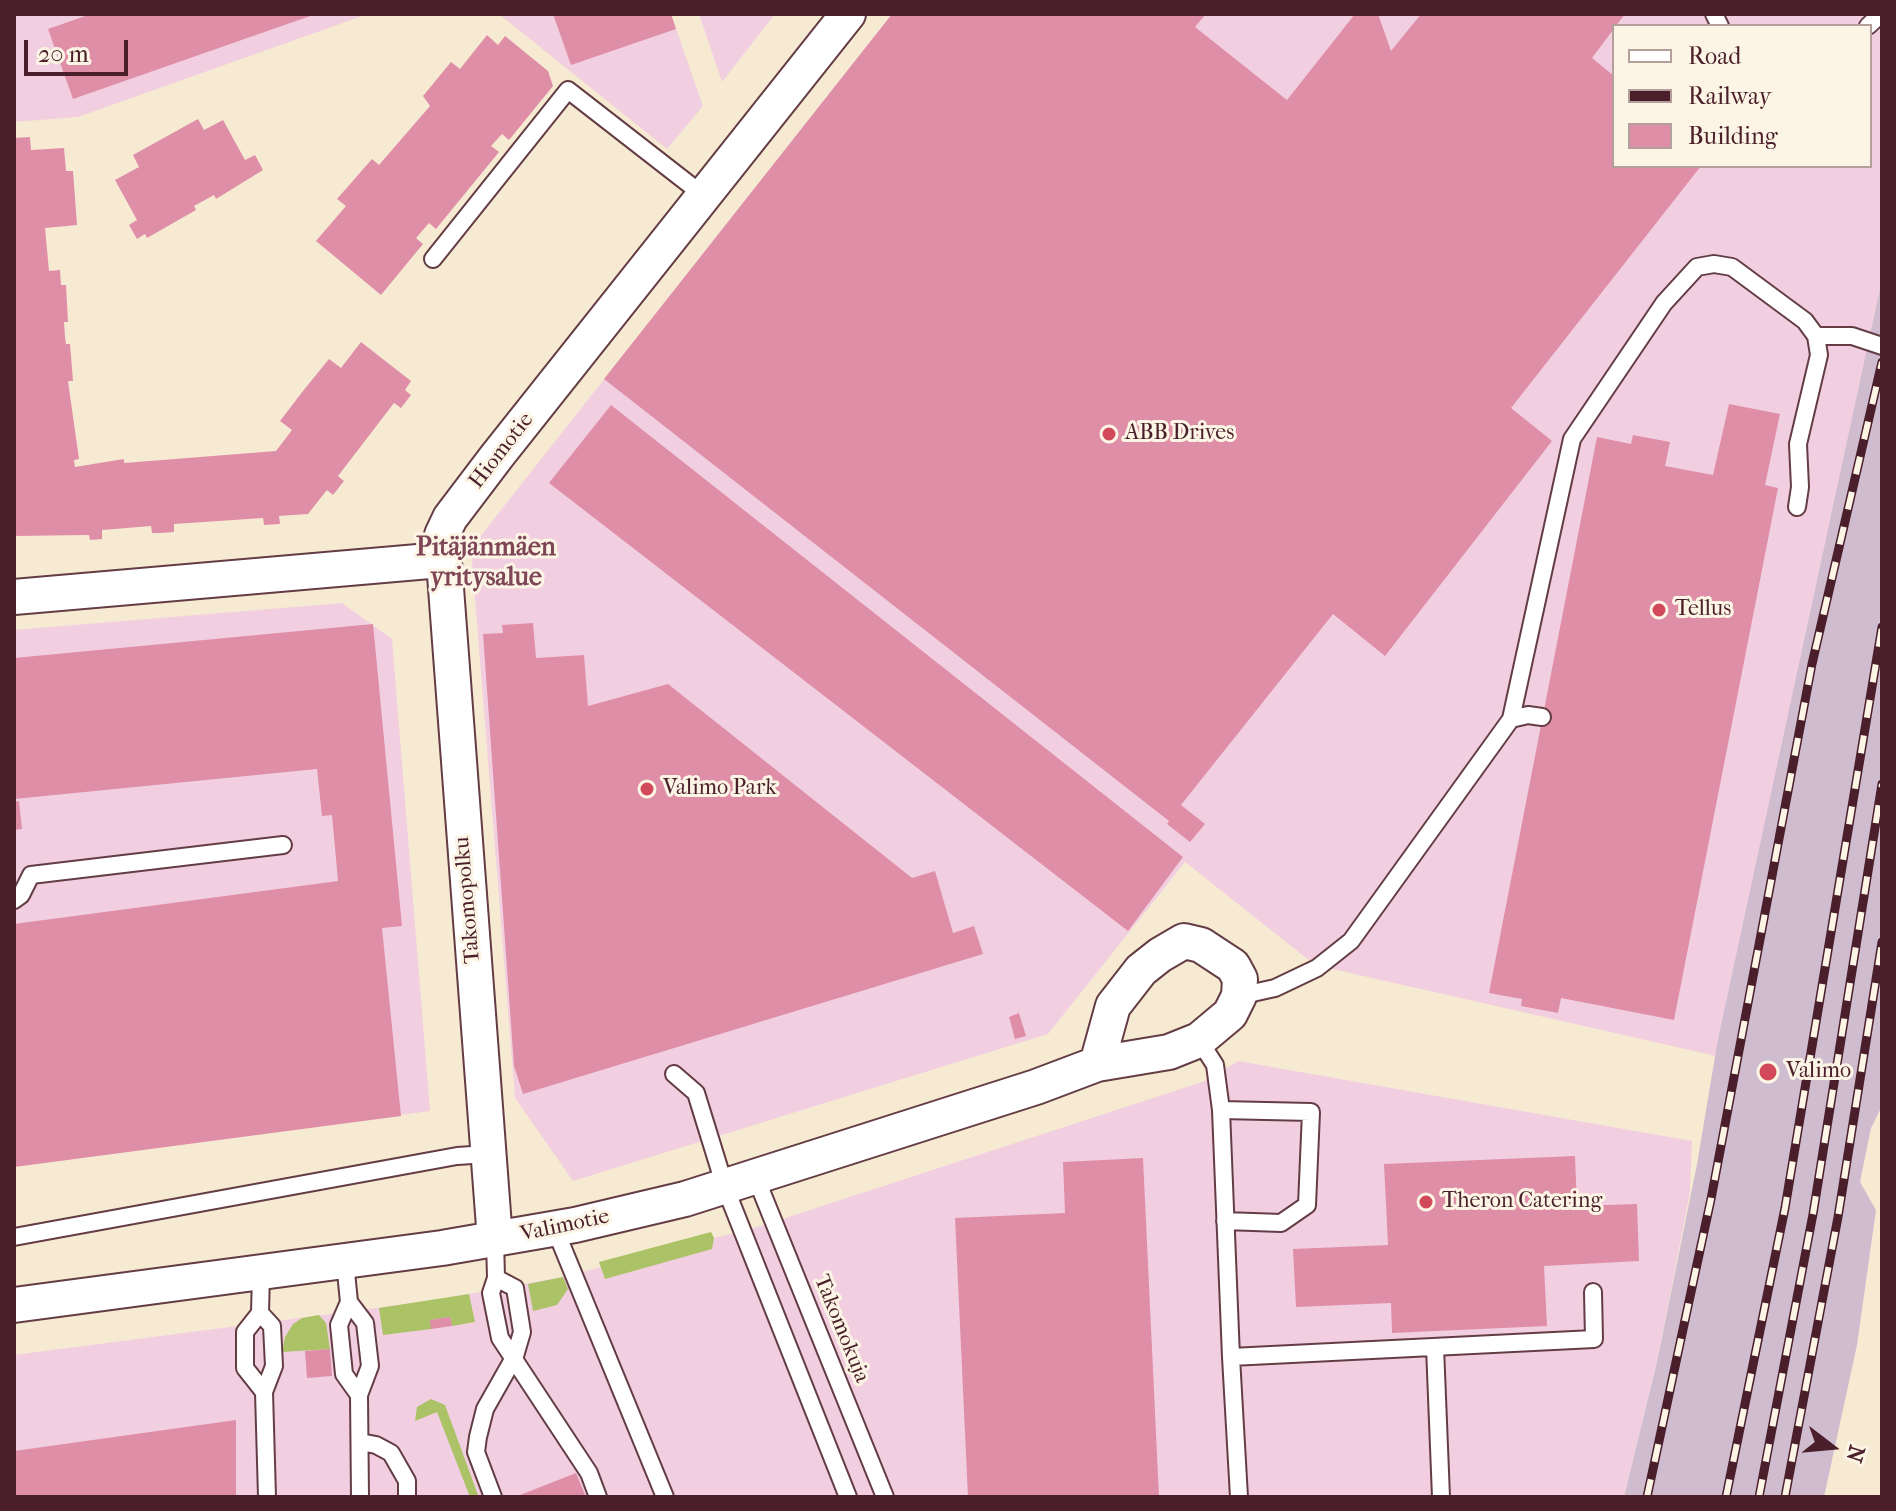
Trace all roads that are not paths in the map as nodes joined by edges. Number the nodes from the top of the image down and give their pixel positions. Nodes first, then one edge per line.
1 (848, 14) edge
2 (703, 195) junction
3 (433, 259) dead end
4 (1816, 336) junction
5 (1882, 346) edge
6 (1797, 507) dead end
7 (441, 560) junction
8 (14, 597) edge
9 (1542, 717) dead end
10 (1511, 719) junction
11 (283, 845) dead end
12 (14, 900) edge
13 (1239, 996) junction
14 (1199, 1040) junction
15 (1097, 1064) junction
16 (674, 1074) dead end
17 (1221, 1110) junction
18 (488, 1154) junction
19 (741, 1183) junction
20 (1225, 1221) junction
21 (555, 1229) junction
22 (14, 1237) edge
23 (495, 1240) junction
24 (345, 1262) junction
25 (261, 1273) junction
26 (496, 1278) junction
27 (1593, 1292) dead end
28 (349, 1302) junction
29 (14, 1305) edge
30 (260, 1313) junction
31 (1435, 1347) junction
32 (515, 1356) junction
33 (1231, 1357) junction
34 (264, 1392) junction
35 (359, 1395) junction
36 (360, 1442) junction
37 (267, 1497) edge
38 (360, 1497) edge
39 (407, 1497) edge
40 (493, 1497) edge
41 (598, 1497) edge
42 (665, 1497) edge
43 (848, 1497) edge
44 (885, 1497) edge
45 (1239, 1497) edge
46 (1441, 1497) edge

1 - 2 street, Hiomotie
2 - 3 lane
2 - 7 street, Hiomotie
4 - 5 lane
4 - 6 lane
4 - 10 lane
7 - 8 street
7 - 18 street, Takomopolku
9 - 10 lane
10 - 13 lane
11 - 12 lane
13 - 14 street, Valimotie
13 - 15 street
14 - 15 street, Valimotie
14 - 17 lane
15 - 19 street, Valimotie
16 - 19 lane
17 - 20 lane
17 - 20 lane
18 - 22 lane
18 - 23 street, Takomopolku
19 - 21 street, Valimotie
19 - 43 lane
19 - 44 lane, Takomokuja
20 - 33 lane
21 - 23 street, Valimotie
21 - 42 lane
23 - 24 street, Valimotie
23 - 26 lane
24 - 25 street, Valimotie
24 - 28 lane
25 - 29 street, Valimotie
25 - 30 lane
26 - 32 lane
26 - 32 lane
27 - 31 lane
28 - 35 lane
28 - 35 lane
30 - 34 lane
30 - 34 lane
31 - 33 lane
31 - 46 lane
32 - 40 lane
32 - 41 lane
33 - 45 lane
34 - 37 lane
35 - 36 lane
36 - 38 lane
36 - 39 lane

